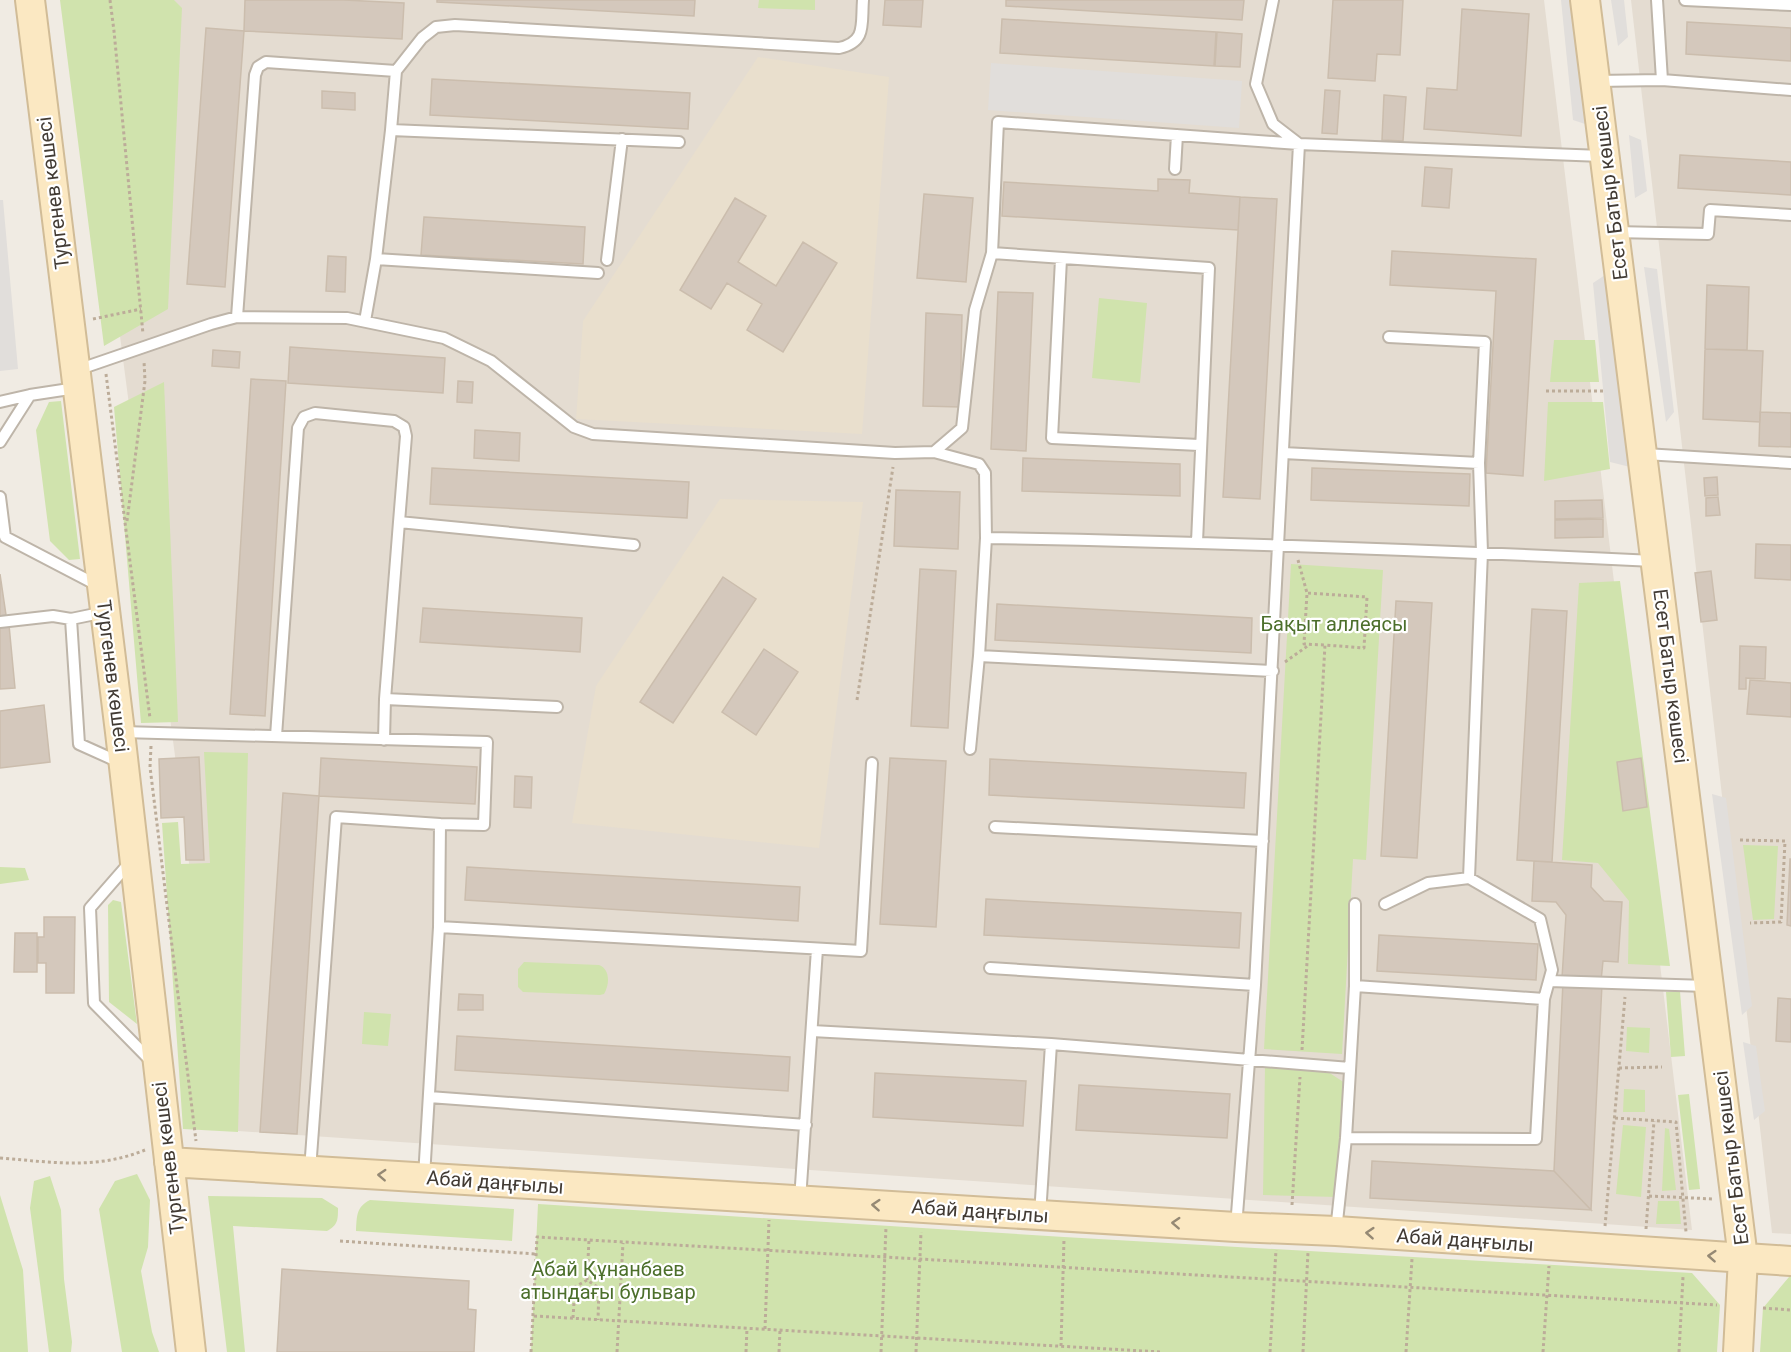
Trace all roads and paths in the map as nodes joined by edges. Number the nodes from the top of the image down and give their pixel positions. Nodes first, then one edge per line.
1 (30, 0) edge
2 (110, 0) edge
3 (863, 0) edge
4 (1273, 0) edge
5 (1586, 0) edge
6 (1657, 0) edge
7 (1685, 0) edge
8 (1791, 5) edge
9 (396, 71) junction
10 (1662, 80) junction
11 (1596, 81) junction
12 (1791, 90) edge
13 (391, 130) junction
14 (1177, 135) junction
15 (622, 138) junction
16 (679, 142) dead end
17 (1299, 144) junction
18 (1605, 156) junction
19 (1175, 169) dead end
20 (1791, 215) edge
21 (1614, 232) junction
22 (992, 253) junction
23 (376, 259) junction
24 (1061, 259) junction
25 (607, 260) dead end
26 (598, 273) dead end
27 (141, 309) junction
28 (237, 317) junction
29 (365, 321) junction
30 (69, 323) junction
31 (1389, 337) dead end
32 (144, 347) junction
33 (104, 361) junction
34 (76, 379) junction
35 (1546, 391) dead end
36 (1606, 392) dead end
37 (30, 395) junction
38 (0, 402) edge
39 (0, 442) edge
40 (1199, 446) junction
41 (934, 452) junction
42 (895, 453) junction
43 (1283, 453) junction
44 (1642, 454) junction
45 (1479, 463) junction
46 (1791, 463) edge
47 (0, 497) edge
48 (399, 522) junction
49 (126, 526) junction
50 (986, 538) junction
51 (1197, 542) junction
52 (634, 545) dead end
53 (1279, 545) junction
54 (1294, 546) junction
55 (1482, 552) junction
56 (1657, 561) junction
57 (1307, 593) junction
58 (103, 599) junction
59 (71, 619) junction
60 (0, 622) edge
61 (1311, 644) junction
62 (1325, 645) junction
63 (980, 656) junction
64 (1272, 671) junction
65 (385, 699) junction
66 (858, 700) dead end
67 (557, 707) dead end
68 (120, 732) junction
69 (152, 733) junction
70 (276, 736) junction
71 (384, 740) junction
72 (970, 749) dead end
73 (872, 763) dead end
74 (123, 764) junction
75 (440, 824) junction
76 (995, 827) dead end
77 (1263, 840) junction
78 (1740, 840) dead end
79 (134, 857) junction
80 (1469, 878) junction
81 (1355, 904) dead end
82 (1385, 904) dead end
83 (1750, 923) dead end
84 (439, 927) junction
85 (817, 949) junction
86 (990, 968) dead end
87 (1549, 981) junction
88 (1626, 983) junction
89 (1255, 985) junction
90 (1355, 986) junction
91 (1710, 986) junction
92 (1544, 999) junction
93 (812, 1031) junction
94 (1051, 1044) junction
95 (1250, 1059) junction
96 (1301, 1064) junction
97 (1662, 1067) dead end
98 (1350, 1068) junction
99 (1619, 1068) junction
100 (158, 1069) junction
101 (429, 1097) junction
102 (1615, 1118) junction
103 (1654, 1120) junction
104 (806, 1125) junction
105 (1346, 1138) junction
106 (196, 1143) dead end
107 (167, 1152) junction
108 (0, 1158) edge
109 (310, 1170) junction
110 (424, 1177) junction
111 (1648, 1196) junction
112 (1683, 1197) junction
113 (1716, 1199) dead end
114 (800, 1200) junction
115 (1292, 1210) dead end
116 (1040, 1215) junction
117 (769, 1218) dead end
118 (886, 1225) dead end
119 (921, 1227) dead end
120 (1236, 1227) junction
121 (1605, 1228) dead end
122 (1336, 1231) junction
123 (1646, 1231) dead end
124 (1064, 1237) dead end
125 (1687, 1237) dead end
126 (589, 1240) junction
127 (340, 1241) dead end
128 (623, 1242) junction
129 (1276, 1248) dead end
130 (1308, 1250) dead end
131 (768, 1251) junction
132 (536, 1254) junction
133 (885, 1257) junction
134 (1412, 1257) dead end
135 (1743, 1258) junction
136 (920, 1259) junction
137 (1791, 1261) edge
138 (1549, 1264) dead end
139 (1063, 1268) junction
140 (1683, 1273) dead end
141 (587, 1280) junction
142 (1274, 1280) junction
143 (1307, 1282) junction
144 (1410, 1287) junction
145 (1547, 1295) junction
146 (1682, 1303) junction
147 (1720, 1305) dead end
148 (1763, 1308) dead end
149 (1791, 1310) edge
150 (533, 1316) junction
151 (573, 1318) junction
152 (598, 1320) junction
153 (619, 1321) junction
154 (747, 1328) junction
155 (765, 1329) junction
156 (780, 1330) junction
157 (881, 1336) junction
158 (916, 1338) junction
159 (1044, 1345) junction
160 (1061, 1346) junction
161 (1078, 1350) edge
162 (190, 1352) edge
163 (531, 1352) edge
164 (617, 1352) edge
165 (746, 1352) edge
166 (779, 1352) edge
167 (880, 1352) edge
168 (915, 1352) edge
169 (1044, 1352) edge
170 (1161, 1352) edge
171 (1270, 1352) edge
172 (1303, 1352) edge
173 (1406, 1352) edge
174 (1544, 1352) edge
175 (1679, 1352) edge
176 (1738, 1352) edge

1 - 30 main road, Тургенев көшесі
2 - 27 path
3 - 9 lane
4 - 17 lane
5 - 11 main road, Есет Батыр көшесі
6 - 10 lane
7 - 8 lane
9 - 13 lane
9 - 28 lane
10 - 11 lane
10 - 12 lane
11 - 18 main road, Есет Батыр көшесі
13 - 15 lane
13 - 23 lane
14 - 17 lane
14 - 19 lane
14 - 22 lane
15 - 16 lane
15 - 25 lane
17 - 18 lane
17 - 43 lane
18 - 21 main road, Есет Батыр көшесі
20 - 21 lane
21 - 44 main road, Есет Батыр көшесі
22 - 24 lane
22 - 41 lane
23 - 26 lane
23 - 29 lane
24 - 40 lane
24 - 40 lane
27 - 30 path
27 - 32 path
28 - 29 lane
28 - 32 lane
29 - 42 lane
30 - 34 main road, Тургенев көшесі
31 - 45 lane
32 - 33 lane
32 - 49 path
33 - 34 lane
33 - 49 path
34 - 37 lane
34 - 58 main road, Тургенев көшесі
35 - 36 path
37 - 38 lane
37 - 39 lane
40 - 51 lane
41 - 42 lane
41 - 50 lane
42 - 66 path
43 - 45 lane
43 - 53 lane
44 - 46 lane
44 - 56 main road, Есет Батыр көшесі
45 - 55 lane
47 - 58 lane
48 - 52 lane
48 - 65 lane
48 - 70 lane
49 - 69 path
50 - 51 lane
50 - 63 lane
51 - 53 lane
53 - 54 lane
53 - 64 lane
54 - 55 lane
54 - 57 path
55 - 56 lane
55 - 80 lane
56 - 91 main road, Есет Батыр көшесі
57 - 61 path
57 - 62 path
58 - 59 lane
58 - 68 main road, Тургенев көшесі
59 - 60 lane
59 - 74 lane
61 - 62 path
61 - 64 path
62 - 96 path
63 - 64 lane
63 - 72 lane
64 - 77 lane
65 - 67 lane
65 - 71 lane
68 - 69 lane
68 - 74 main road, Тургенев көшесі
69 - 70 lane
69 - 106 path
70 - 71 lane
71 - 75 lane
73 - 85 lane
74 - 79 main road, Тургенев көшесі
75 - 84 lane
75 - 109 lane
76 - 77 lane
77 - 89 lane
78 - 83 path
79 - 100 main road, Тургенев көшесі
79 - 100 lane
80 - 82 lane
80 - 87 lane
81 - 90 lane
84 - 85 lane
84 - 101 lane
85 - 93 lane
86 - 89 lane
87 - 88 lane
87 - 92 lane
88 - 91 lane
88 - 99 path
89 - 95 lane
90 - 92 lane
90 - 98 lane
91 - 135 main road, Есет Батыр көшесі
92 - 105 lane
93 - 94 lane
93 - 104 lane
94 - 95 lane
94 - 116 lane
95 - 96 lane
95 - 120 lane
96 - 98 lane
96 - 115 path
97 - 99 path
98 - 105 lane
99 - 102 path
100 - 107 main road, Тургенев көшесі
101 - 104 lane
101 - 110 lane
102 - 103 path
102 - 121 path
103 - 111 path
103 - 112 path
104 - 114 lane
105 - 122 lane
107 - 108 path
107 - 109 main road, Абай даңғылы
107 - 162 main road, Тургенев көшесі
110 -> 109 main road, Абай даңғылы
110 - 114 main road, Абай даңғылы
111 - 112 path
111 - 123 path
112 - 113 path
112 - 125 path
116 -> 114 main road, Абай даңғылы
120 -> 116 main road, Абай даңғылы
117 - 131 path
118 - 133 path
119 - 136 path
120 - 122 main road, Абай даңғылы
135 -> 122 main road, Абай даңғылы
124 - 139 path
126 - 128 path
126 - 132 path
126 - 141 path
127 - 132 path
128 - 131 path
128 - 153 path
129 - 142 path
130 - 143 path
131 - 133 path
131 - 155 path
132 - 150 path
133 - 136 path
133 - 157 path
134 - 144 path
135 - 137 main road, Абай даңғылы
135 - 176 main road, Есет Батыр көшесі
136 - 139 path
136 - 158 path
138 - 145 path
139 - 142 path
139 - 160 path
140 - 146 path
141 - 151 path
141 - 152 path
142 - 143 path
142 - 171 path
143 - 144 path
143 - 172 path
144 - 145 path
144 - 173 path
145 - 146 path
145 - 174 path
146 - 147 path
146 - 175 path
148 - 149 path
150 - 151 path
150 - 163 path
151 - 152 path
152 - 153 path
153 - 154 path
153 - 164 path
154 - 155 path
154 - 165 path
155 - 156 path
156 - 157 path
156 - 166 path
157 - 158 path
157 - 167 path
158 - 159 path
158 - 168 path
159 - 160 path
159 - 169 path
160 - 161 path
161 - 170 path

